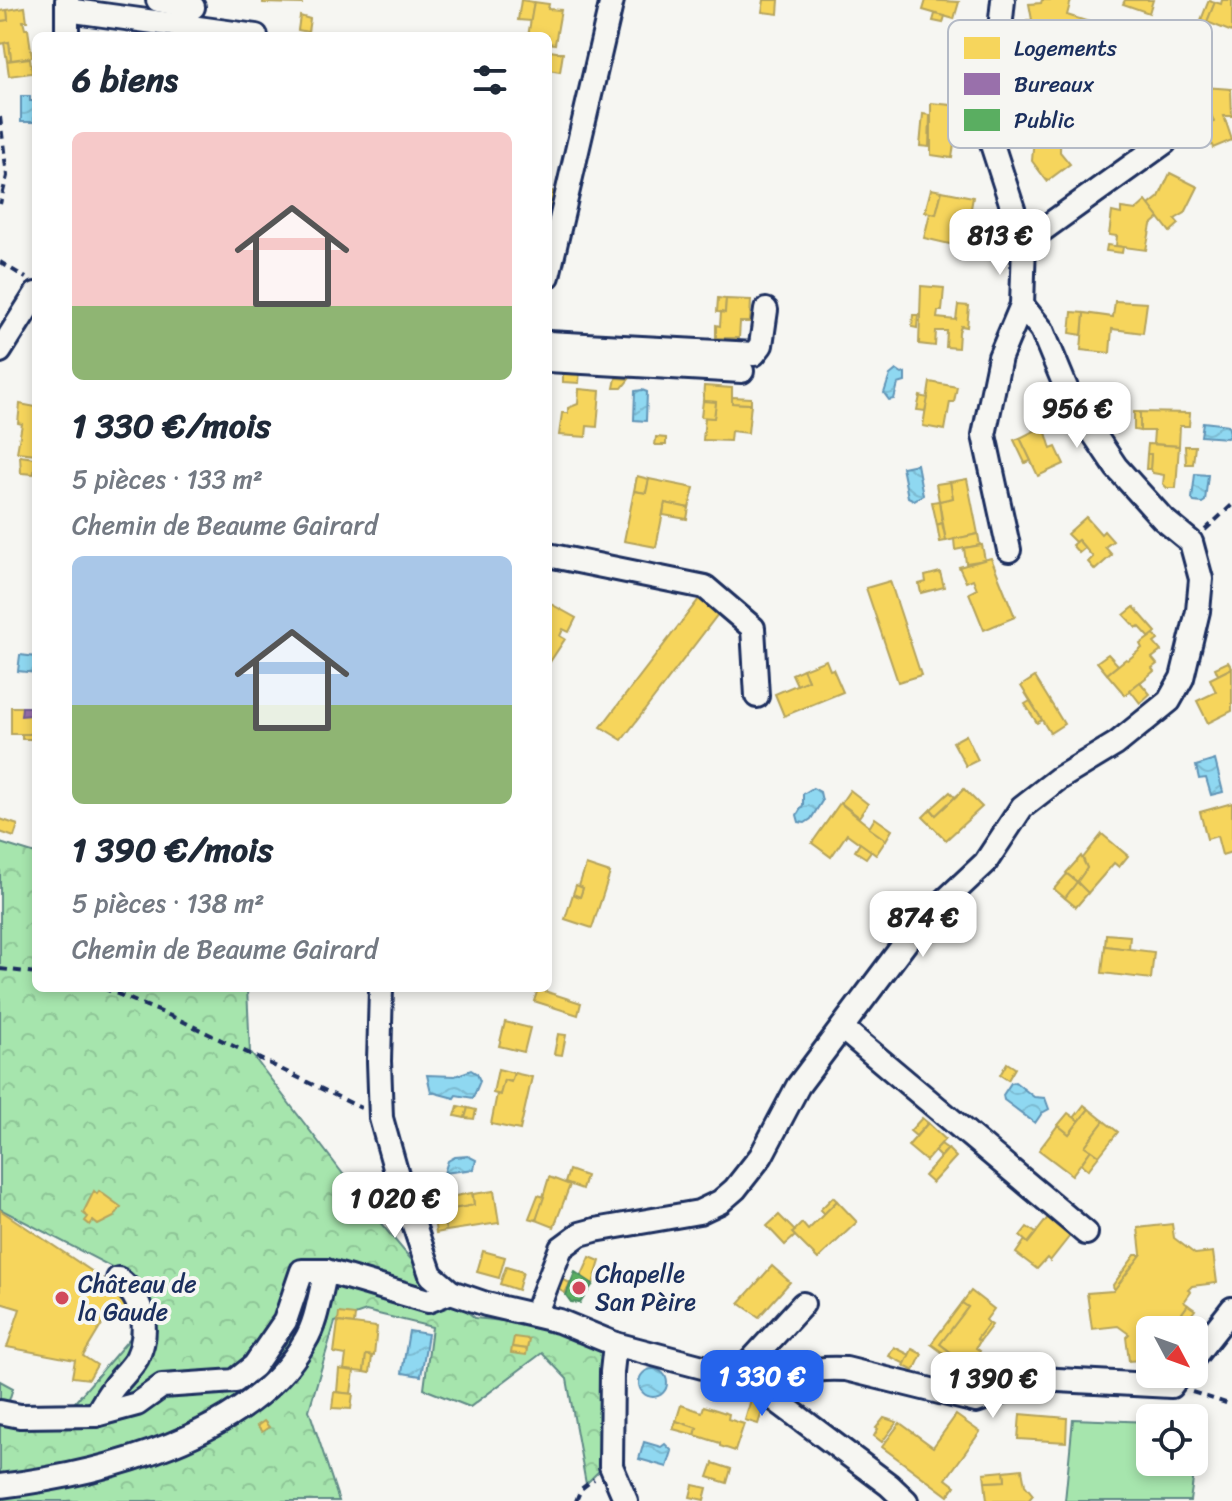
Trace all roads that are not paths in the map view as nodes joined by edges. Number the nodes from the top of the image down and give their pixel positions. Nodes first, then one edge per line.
1 (158, 0) edge
2 (612, 0) edge
3 (1003, 0) edge
4 (67, 5) edge
5 (193, 7) dead end
6 (1001, 20) edge
7 (67, 32) edge
8 (232, 32) edge
9 (993, 148) edge
10 (1157, 148) edge
11 (1024, 243) junction
12 (552, 259) edge
13 (32, 300) edge
14 (1022, 305) junction
15 (766, 310) dead end
16 (552, 343) edge
17 (0, 351) edge
18 (552, 360) edge
19 (742, 371) dead end
20 (1009, 550) dead end
21 (552, 556) edge
22 (757, 696) dead end
23 (381, 992) edge
24 (842, 1028) junction
25 (1086, 1233) dead end
26 (326, 1271) junction
27 (118, 1279) dead end
28 (451, 1292) junction
29 (803, 1304) dead end
30 (1232, 1309) edge
31 (535, 1315) junction
32 (1208, 1339) edge
33 (615, 1344) junction
34 (737, 1376) junction
35 (1136, 1380) edge
36 (773, 1397) junction
37 (0, 1412) edge
38 (96, 1415) junction
39 (0, 1486) edge
40 (626, 1501) edge
41 (906, 1501) edge

1 - 5 street
2 - 12 street
3 - 6 street
4 - 7 street
4 - 8 street
9 - 11 street
10 - 11 street
11 - 14 street
13 - 17 street
14 - 20 street
14 - 24 street
15 - 16 street
18 - 19 street
21 - 22 street
23 - 28 street
24 - 25 street
24 - 31 street
26 - 28 street
26 - 38 street
26 - 39 street
27 - 38 street
28 - 31 street
29 - 34 street
30 - 32 street
31 - 33 street
33 - 34 street
33 - 40 street
34 - 36 street
35 - 36 street
36 - 41 street
37 - 38 street

